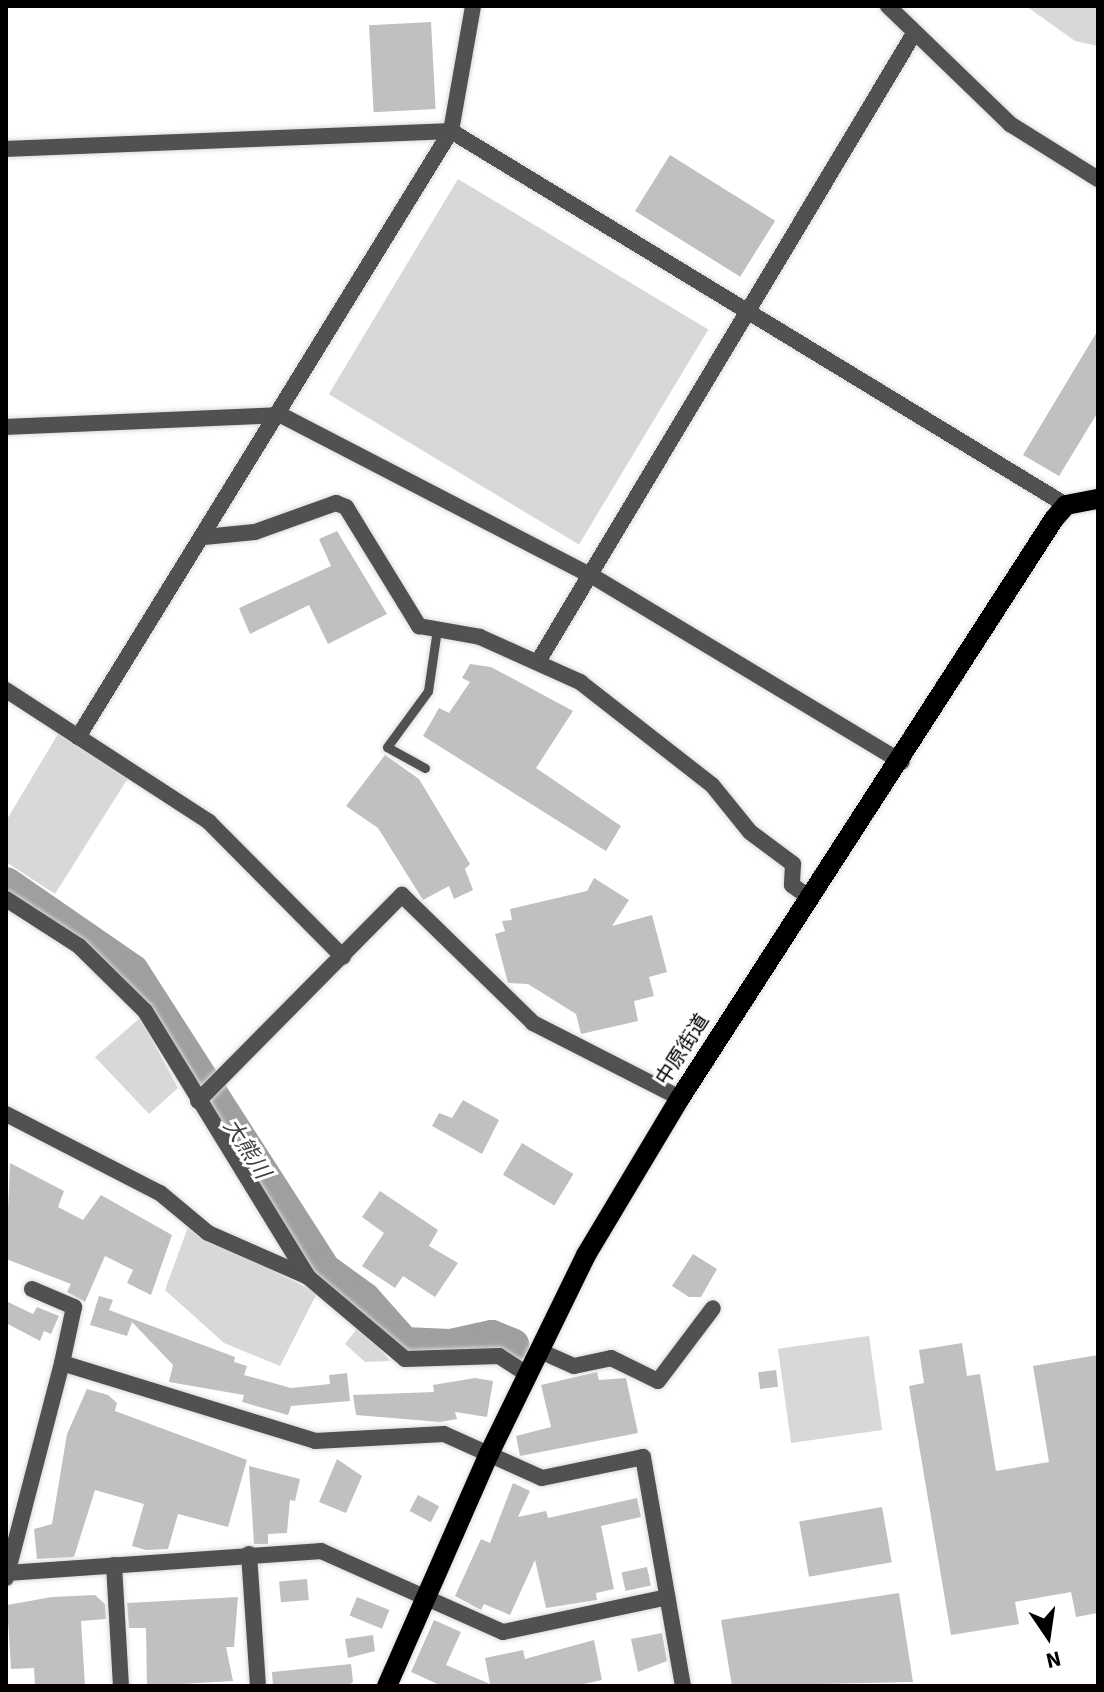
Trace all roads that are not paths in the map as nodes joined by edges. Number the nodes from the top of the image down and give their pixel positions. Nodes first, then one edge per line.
1 (473, 6) edge
2 (888, 6) edge
3 (913, 35) junction
4 (451, 131) junction
5 (6, 149) edge
6 (1098, 179) edge
7 (748, 315) junction
8 (281, 415) junction
9 (6, 427) edge
10 (1098, 499) edge
11 (1066, 505) junction
12 (204, 537) junction
13 (594, 577) junction
14 (437, 629) junction
15 (539, 660) junction
16 (6, 690) edge
17 (78, 737) junction
18 (902, 762) junction
19 (425, 768) dead end
20 (810, 898) junction
21 (6, 899) edge
22 (343, 957) junction
23 (205, 1095) junction
24 (680, 1098) junction
25 (6, 1114) edge
26 (308, 1277) junction
27 (32, 1289) dead end
28 (713, 1308) dead end
29 (540, 1351) junction
30 (62, 1363) junction
31 (528, 1375) junction
32 (489, 1454) junction
33 (249, 1554) junction
34 (114, 1565) junction
35 (7, 1576) edge
36 (667, 1597) junction
37 (425, 1599) junction
38 (121, 1686) edge
39 (258, 1686) edge
40 (387, 1686) edge
41 (683, 1686) edge

1 - 4 street
2 - 3 street
3 - 6 street
3 - 7 street
4 - 5 street
4 - 7 street
4 - 8 street
7 - 11 street
7 - 13 street
8 - 9 street
8 - 12 street
8 - 13 street
10 - 11 main road
11 - 18 main road, 中原街道
12 - 14 street
12 - 17 street
13 - 15 street
13 - 18 street
14 - 15 street
14 - 19 lane
15 - 20 street
16 - 17 street
17 - 22 street
18 - 20 main road, 中原街道
20 - 24 main road, 中原街道
21 - 23 street
22 - 23 street
22 - 24 street
23 - 26 street
24 - 29 main road, 中原街道
25 - 26 street
26 - 31 street
27 - 30 street
28 - 29 street
29 - 31 main road, 中原街道
30 - 32 street
30 - 35 street
31 - 32 main road, 中原街道
32 - 36 street
32 - 37 main road, 中原街道
33 - 34 street
33 - 37 street
33 - 39 street
34 - 35 street
34 - 38 street
36 - 37 street
36 - 41 street
37 - 40 main road, 中原街道

